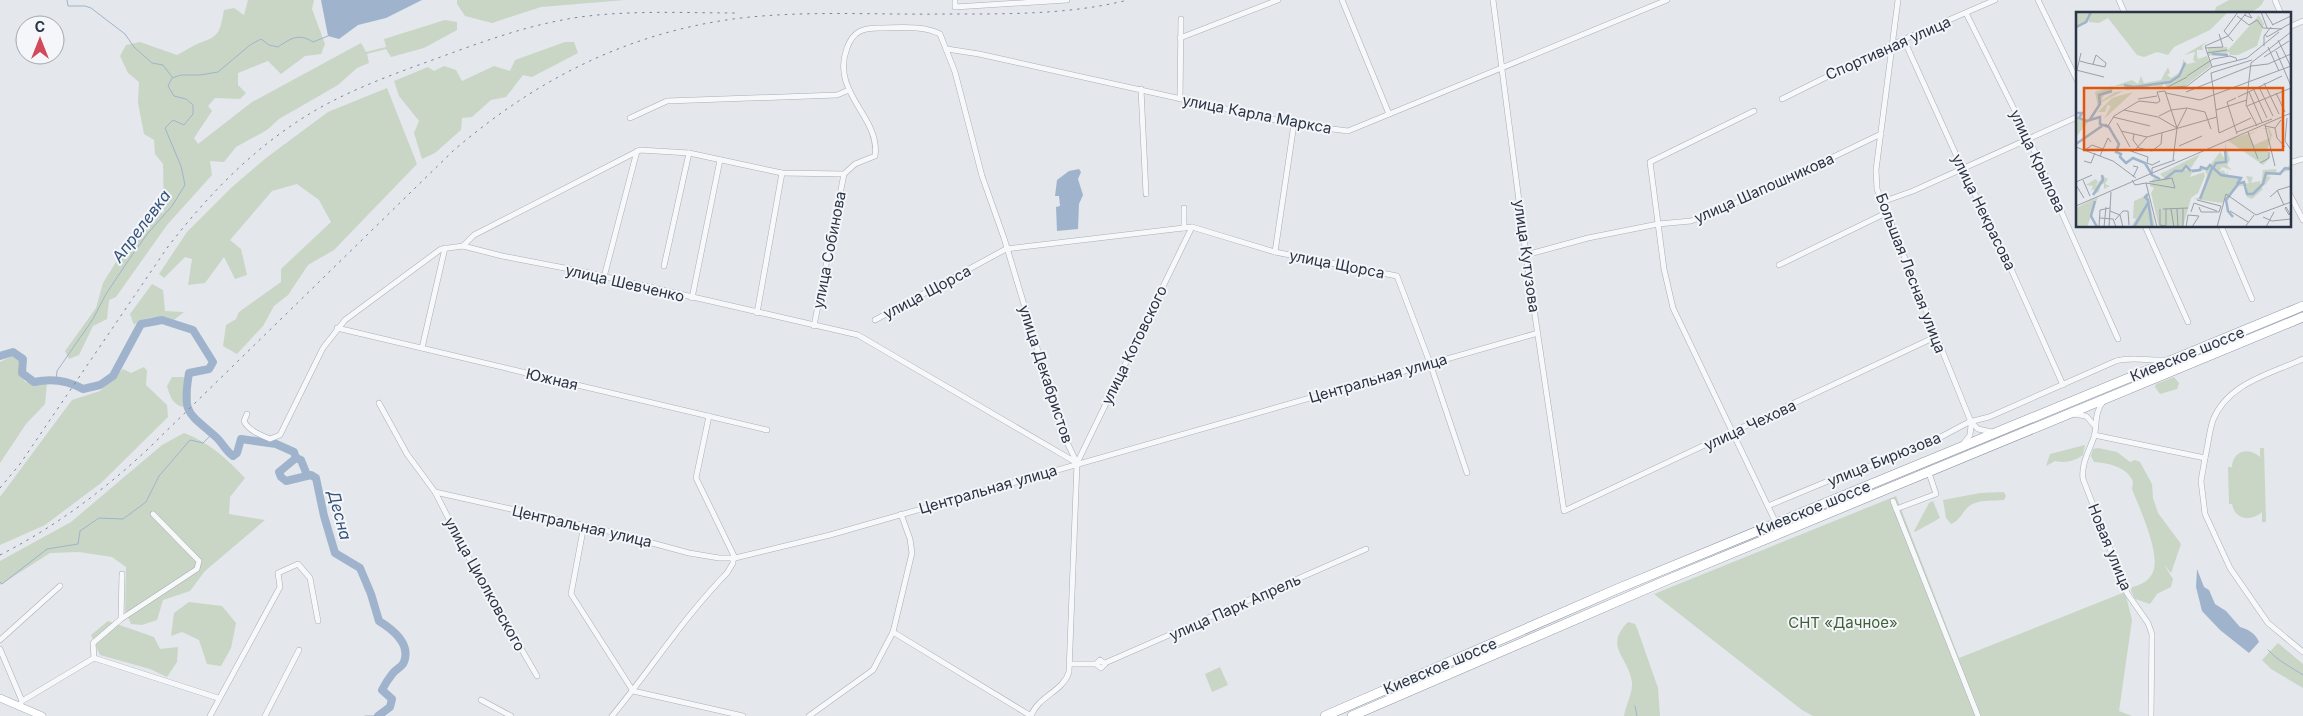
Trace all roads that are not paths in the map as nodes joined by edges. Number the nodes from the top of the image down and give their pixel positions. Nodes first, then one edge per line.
1 (955, 0) edge
2 (1066, 0) edge
3 (1278, 0) edge
4 (1342, 0) edge
5 (1493, 0) edge
6 (1667, 0) edge
7 (1898, 0) edge
8 (1995, 0) edge
9 (2038, 0) edge
10 (2119, 0) edge
11 (2275, 0) edge
12 (2124, 12) edge
13 (2279, 12) edge
14 (1966, 13) junction
15 (1180, 20) dead end
16 (2303, 21) edge
17 (2290, 27) edge
18 (1180, 38) junction
19 (1904, 40) junction
20 (1891, 45) junction
21 (947, 49) junction
22 (1501, 66) junction
23 (2076, 78) edge
24 (1141, 89) junction
25 (849, 90) junction
26 (1180, 99) junction
27 (1782, 99) dead end
28 (1754, 111) dead end
29 (1388, 114) junction
30 (2076, 117) edge
31 (630, 118) dead end
32 (1294, 124) junction
33 (1881, 134) junction
34 (2029, 139) junction
35 (637, 151) junction
36 (689, 153) junction
37 (2303, 159) edge
38 (720, 160) junction
39 (2290, 164) edge
40 (1962, 168) junction
41 (782, 173) junction
42 (844, 174) junction
43 (1146, 194) dead end
44 (2290, 194) edge
45 (1882, 202) junction
46 (1184, 208) dead end
47 (1886, 213) junction
48 (2303, 220) edge
49 (1658, 224) junction
50 (1192, 227) junction
51 (1184, 228) junction
52 (2146, 228) edge
53 (2223, 228) edge
54 (463, 246) junction
55 (445, 248) junction
56 (1006, 250) junction
57 (1275, 252) junction
58 (1526, 255) junction
59 (1779, 265) dead end
60 (664, 266) dead end
61 (604, 277) junction
62 (692, 298) junction
63 (2252, 299) dead end
64 (2303, 306) edge
65 (757, 313) junction
66 (2303, 317) edge
67 (875, 320) dead end
68 (2188, 322) dead end
69 (814, 326) junction
70 (337, 328) junction
71 (1538, 333) junction
72 (1935, 337) junction
73 (2118, 339) dead end
74 (422, 348) junction
75 (2178, 357) junction
76 (2303, 360) edge
77 (1430, 363) junction
78 (2063, 385) junction
79 (2105, 398) junction
80 (379, 403) dead end
81 (246, 414) dead end
82 (2066, 414) junction
83 (709, 416) junction
84 (1971, 422) junction
85 (2095, 426) junction
86 (767, 430) dead end
87 (1999, 431) junction
88 (1732, 434) junction
89 (2094, 435) junction
90 (1952, 451) junction
91 (2205, 458) junction
92 (1077, 463) junction
93 (1929, 472) junction
94 (1467, 473) dead end
95 (435, 492) junction
96 (1893, 501) dead end
97 (1768, 506) junction
98 (1896, 509) junction
99 (1564, 511) joint
100 (153, 514) dead end
101 (901, 514) junction
102 (1776, 523) junction
103 (584, 525) junction
104 (1366, 549) dead end
105 (734, 558) junction
106 (122, 574) dead end
107 (60, 586) dead end
108 (120, 619) junction
109 (318, 622) dead end
110 (893, 632) junction
111 (0, 640) edge
112 (0, 649) edge
113 (299, 650) dead end
114 (2303, 652) edge
115 (94, 658) junction
116 (1070, 664) junction
117 (537, 676) dead end
118 (633, 691) junction
119 (0, 698) edge
120 (218, 698) junction
121 (481, 700) dead end
122 (21, 704) junction
123 (2149, 715) edge
124 (42, 716) edge
125 (210, 716) edge
126 (265, 716) edge
127 (511, 716) edge
128 (612, 716) edge
129 (742, 716) edge
130 (810, 716) edge
131 (1031, 716) edge
132 (1325, 716) edge
133 (1352, 716) edge
134 (1978, 716) edge

1 - 2 street
3 - 18 street
4 - 29 street
5 - 22 street, улица Кутузова
6 - 22 street, улица Карла Маркса
7 - 20 street, Большая Лесная улица
8 - 14 street, Спортивная улица
9 - 23 street
10 - 12 street
11 - 13 street
14 - 19 street, Спортивная улица
14 - 34 street, улица Крылова
15 - 18 street
16 - 17 street
18 - 26 street
19 - 20 street, Спортивная улица
19 - 40 street, улица Некрасова
20 - 27 street, Спортивная улица
20 - 33 street, Большая Лесная улица
21 - 24 street, улица Карла Маркса
21 - 25 street, улица Декабристов
21 - 56 street, улица Декабристов
22 - 29 street, улица Карла Маркса
22 - 58 street, улица Кутузова
24 - 26 street, улица Карла Маркса
24 - 43 street
25 - 31 street
25 - 42 street
26 - 32 street, улица Карла Маркса
28 - 49 street
29 - 32 street, улица Карла Маркса
30 - 34 street
32 - 57 street
33 - 45 street, Большая Лесная улица
33 - 49 street, улица Шапошникова
34 - 40 street
34 - 73 street, улица Крылова
35 - 36 street
35 - 54 street
35 - 61 street
36 - 38 street
36 - 60 street
37 - 39 street
38 - 41 street
38 - 62 street
40 - 45 street
40 - 78 street, улица Некрасова
41 - 42 street
41 - 65 street
42 - 69 street, улица Собинова
44 - 48 street
45 - 47 street, Большая Лесная улица
46 - 51 street
47 - 59 street
47 - 72 street, Большая Лесная улица
49 - 58 street, улица Шапошникова
49 - 88 street
50 - 51 street, улица Щорса
50 - 57 street, улица Щорса
50 - 92 street, улица Котовского
51 - 56 street, улица Щорса
52 - 68 street
53 - 63 street
54 - 55 street, улица Шевченко
54 - 61 street, улица Шевченко
55 - 70 street, улица Шевченко
55 - 74 street
56 - 67 street, улица Щорса
56 - 92 street, улица Декабристов
57 - 77 street, улица Щорса
58 - 71 street, улица Кутузова
61 - 62 street, улица Шевченко
62 - 65 street, улица Шевченко
64 - 75 highway, Киевское шоссе
65 - 69 street, улица Шевченко
66 - 79 highway, Киевское шоссе
69 - 92 street, улица Шевченко
70 - 74 street, Южная
70 - 81 street, улица Шевченко
71 - 77 street, Центральная улица
71 - 99 street, улица Кутузова
72 - 84 street, Большая Лесная улица
72 - 88 street, улица Чехова
74 - 83 street, Южная
75 - 78 street, улица Бирюзова
75 - 87 highway, Киевское шоссе
76 - 91 street
77 - 92 street, Центральная улица
77 - 94 street, улица Щорса
78 - 84 street, улица Бирюзова
79 - 82 highway, Киевское шоссе
79 - 85 street, Новая улица
80 - 95 street, улица Циолковского
82 - 85 street
82 - 93 highway, Киевское шоссе
83 - 86 street, Южная
83 - 105 street
84 - 87 street
84 - 90 street
84 - 97 street, улица Бирюзова
85 - 89 street, Новая улица
87 - 90 highway, Киевское шоссе
88 - 97 street
88 - 99 street, улица Чехова
89 - 91 street
89 - 123 street, Новая улица
90 - 102 highway, Киевское шоссе
91 - 114 street
92 - 101 street, Центральная улица
92 - 116 street, улица Декабристов
93 - 98 street
93 - 133 highway, Киевское шоссе
95 - 103 street, Центральная улица
95 - 117 street, улица Циолковского
96 - 98 street
97 - 102 street
98 - 134 street
100 - 108 street
101 - 105 street, Центральная улица
101 - 110 street
102 - 132 highway, Киевское шоссе
103 - 105 street, Центральная улица
103 - 118 street
104 - 116 street, улица Парк Апрель
105 - 118 street
106 - 108 street
107 - 111 street
108 - 115 street
109 - 120 street
110 - 130 street
110 - 131 street
112 - 122 street
113 - 126 street
115 - 120 street
115 - 122 street
116 - 131 street, улица Декабристов
118 - 128 street
118 - 129 street
119 - 122 street
120 - 125 street
121 - 127 street
122 - 124 street

